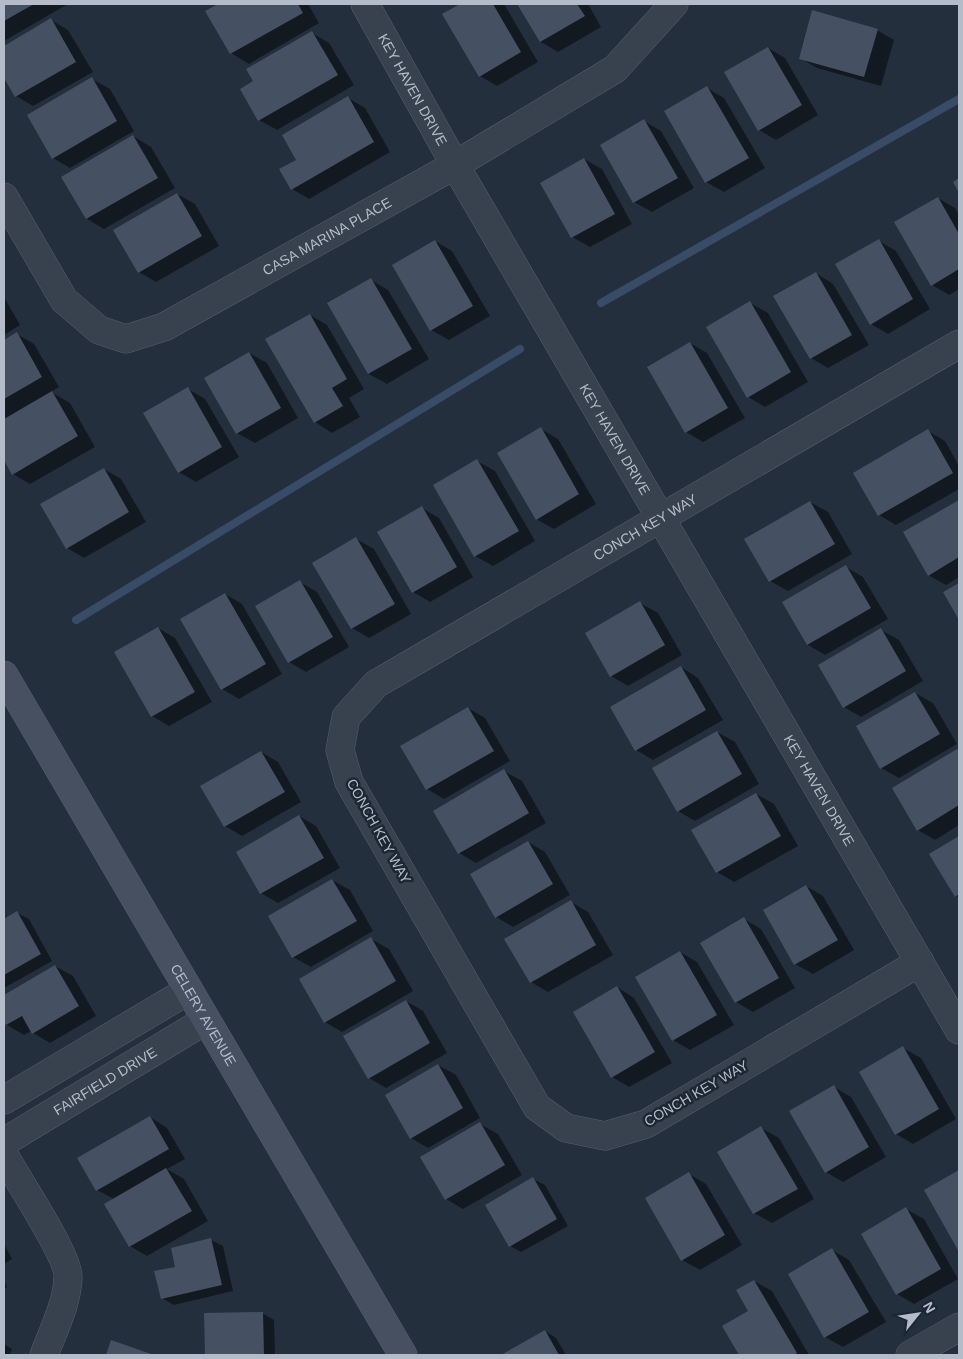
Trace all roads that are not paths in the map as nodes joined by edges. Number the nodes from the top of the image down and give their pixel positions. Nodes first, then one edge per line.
1 (365, 4) edge
2 (674, 4) edge
3 (455, 165) junction
4 (4, 197) edge
5 (956, 353) edge
6 (661, 518) junction
7 (4, 675) edge
8 (920, 962) junction
9 (189, 990) junction
10 (206, 1020) junction
11 (959, 1030) edge
12 (4, 1100) edge
13 (4, 1142) edge
14 (4, 1155) edge
15 (959, 1327) edge
16 (44, 1355) edge
17 (402, 1355) edge
18 (910, 1355) edge

1 - 3 street, KEY HAVEN DRIVE
2 - 3 street, CASA MARINA PLACE
3 - 4 street, CASA MARINA PLACE
3 - 6 street, KEY HAVEN DRIVE
5 - 6 street, CONCH KEY WAY
6 - 8 street, KEY HAVEN DRIVE
6 - 8 street, CONCH KEY WAY
7 - 9 main road, CELERY AVENUE
8 - 11 street, KEY HAVEN DRIVE
9 - 10 main road, CELERY AVENUE
9 - 12 street
10 - 13 street, FAIRFIELD DRIVE
10 - 17 main road, CELERY AVENUE
14 - 16 street
15 - 18 street

